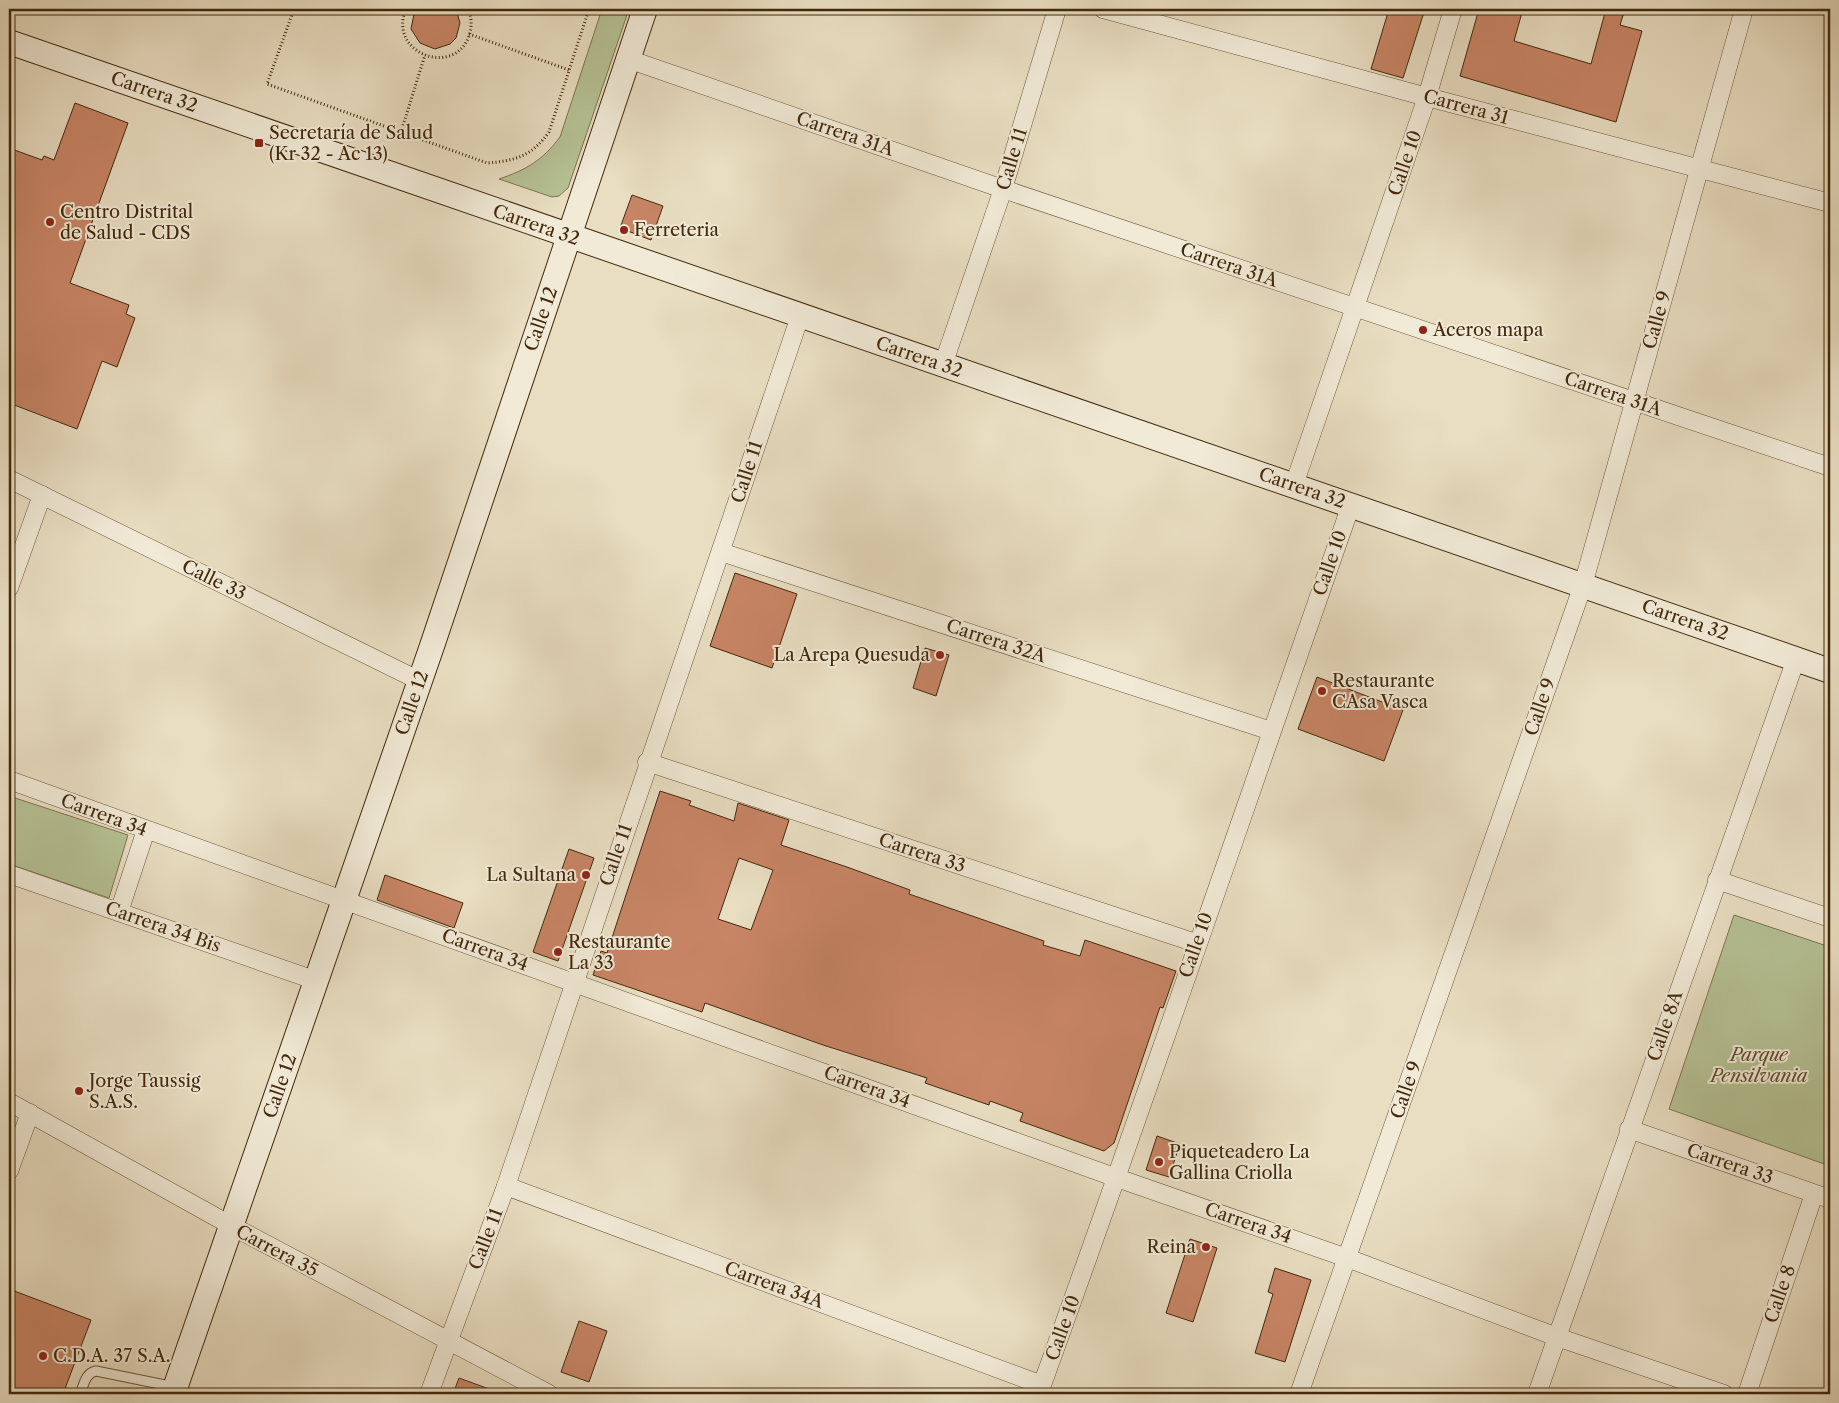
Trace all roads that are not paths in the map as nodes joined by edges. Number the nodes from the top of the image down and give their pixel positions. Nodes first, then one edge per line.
1 (645, 9) edge
2 (1057, 9) edge
3 (1103, 9) edge
4 (1453, 9) edge
5 (1744, 9) edge
6 (9, 42) edge
7 (628, 59) junction
8 (1427, 97) junction
9 (1699, 168) junction
10 (1003, 188) junction
11 (1830, 202) edge
12 (569, 236) junction
13 (1355, 307) junction
14 (800, 316) junction
15 (943, 365) junction
16 (1634, 401) junction
17 (1830, 467) edge
18 (9, 479) edge
19 (1294, 485) junction
20 (42, 495) junction
21 (1351, 505) junction
22 (721, 552) junction
23 (1583, 585) junction
24 (9, 588) edge
25 (1796, 659) junction
26 (1830, 671) edge
27 (420, 681) junction
28 (1271, 731) junction
29 (647, 762) junction
30 (9, 780) edge
31 (146, 830) junction
32 (9, 874) edge
33 (1717, 880) junction
34 (344, 900) junction
35 (119, 912) junction
36 (1830, 918) edge
37 (1196, 944) junction
38 (317, 981) junction
39 (573, 982) junction
40 (9, 1102) edge
41 (30, 1113) junction
42 (1629, 1129) junction
43 (9, 1171) edge
44 (1117, 1178) junction
45 (506, 1186) junction
46 (1822, 1197) edge
47 (232, 1226) junction
48 (1347, 1258) junction
49 (1557, 1337) junction
50 (447, 1342) junction
51 (1042, 1385) joint
52 (174, 1391) edge
53 (80, 1394) edge
54 (430, 1394) edge
55 (549, 1394) edge
56 (1299, 1394) edge
57 (1537, 1394) edge
58 (1724, 1394) edge
59 (1747, 1394) edge

1 - 7 street, Calle 12
2 - 10 street, Calle 11
3 - 8 street, Carrera 31
4 - 8 street, Calle 10
5 - 9 street, Calle 9
6 - 12 street, Carrera 32
7 - 10 street, Carrera 31A
7 - 12 street, Calle 12
8 - 9 street, Carrera 31
8 - 13 street, Calle 10
9 - 11 street, Carrera 31
9 - 16 street, Calle 9
10 - 13 street, Carrera 31A
10 - 15 street, Calle 11
12 - 14 street, Carrera 32
12 - 27 street, Calle 12
13 - 16 street, Carrera 31A
13 - 19 street, Calle 10
14 - 15 street, Carrera 32
14 - 22 street, Calle 11
15 - 19 street, Carrera 32
16 - 17 street, Carrera 31A
16 - 23 street, Calle 9
18 - 20 street, Calle 33
19 - 21 street, Carrera 32
20 - 24 street
20 - 27 street, Calle 33
21 - 23 street, Carrera 32
21 - 28 street, Calle 10
22 - 28 street, Carrera 32A
22 - 29 street, Calle 11
23 - 25 street, Carrera 32
23 - 48 street, Calle 9
25 - 26 street, Carrera 32
25 - 33 street, Calle 8A
27 - 34 street, Calle 12
28 - 37 street, Calle 10
29 - 37 street, Carrera 33
29 - 39 street, Calle 11
30 - 31 street, Carrera 34
31 - 34 street, Carrera 34
31 - 35 street
32 - 35 street, Carrera 34 Bis
33 - 36 street
33 - 42 street, Calle 8A
34 - 38 street, Calle 12
34 - 39 street, Carrera 34
35 - 38 street, Carrera 34 Bis
37 - 44 street, Calle 10
38 - 47 street, Calle 12
39 - 44 street, Carrera 34
39 - 45 street, Calle 11
40 - 41 street, Carrera 35
41 - 43 street
41 - 47 street, Carrera 35
42 - 46 street, Carrera 33
42 - 49 street, Calle 8A
44 - 48 street, Carrera 34
44 - 51 street, Calle 10
45 - 50 street, Calle 11
45 - 51 street, Carrera 34A
46 - 59 street, Calle 8
47 - 50 street, Carrera 35
47 - 52 street, Calle 12
48 - 49 street, Carrera 34
48 - 56 street, Calle 9
49 - 57 street, Calle 8A
49 - 58 street, Carrera 34
50 - 54 street, Calle 11
50 - 55 street, Carrera 35
52 - 53 lane

